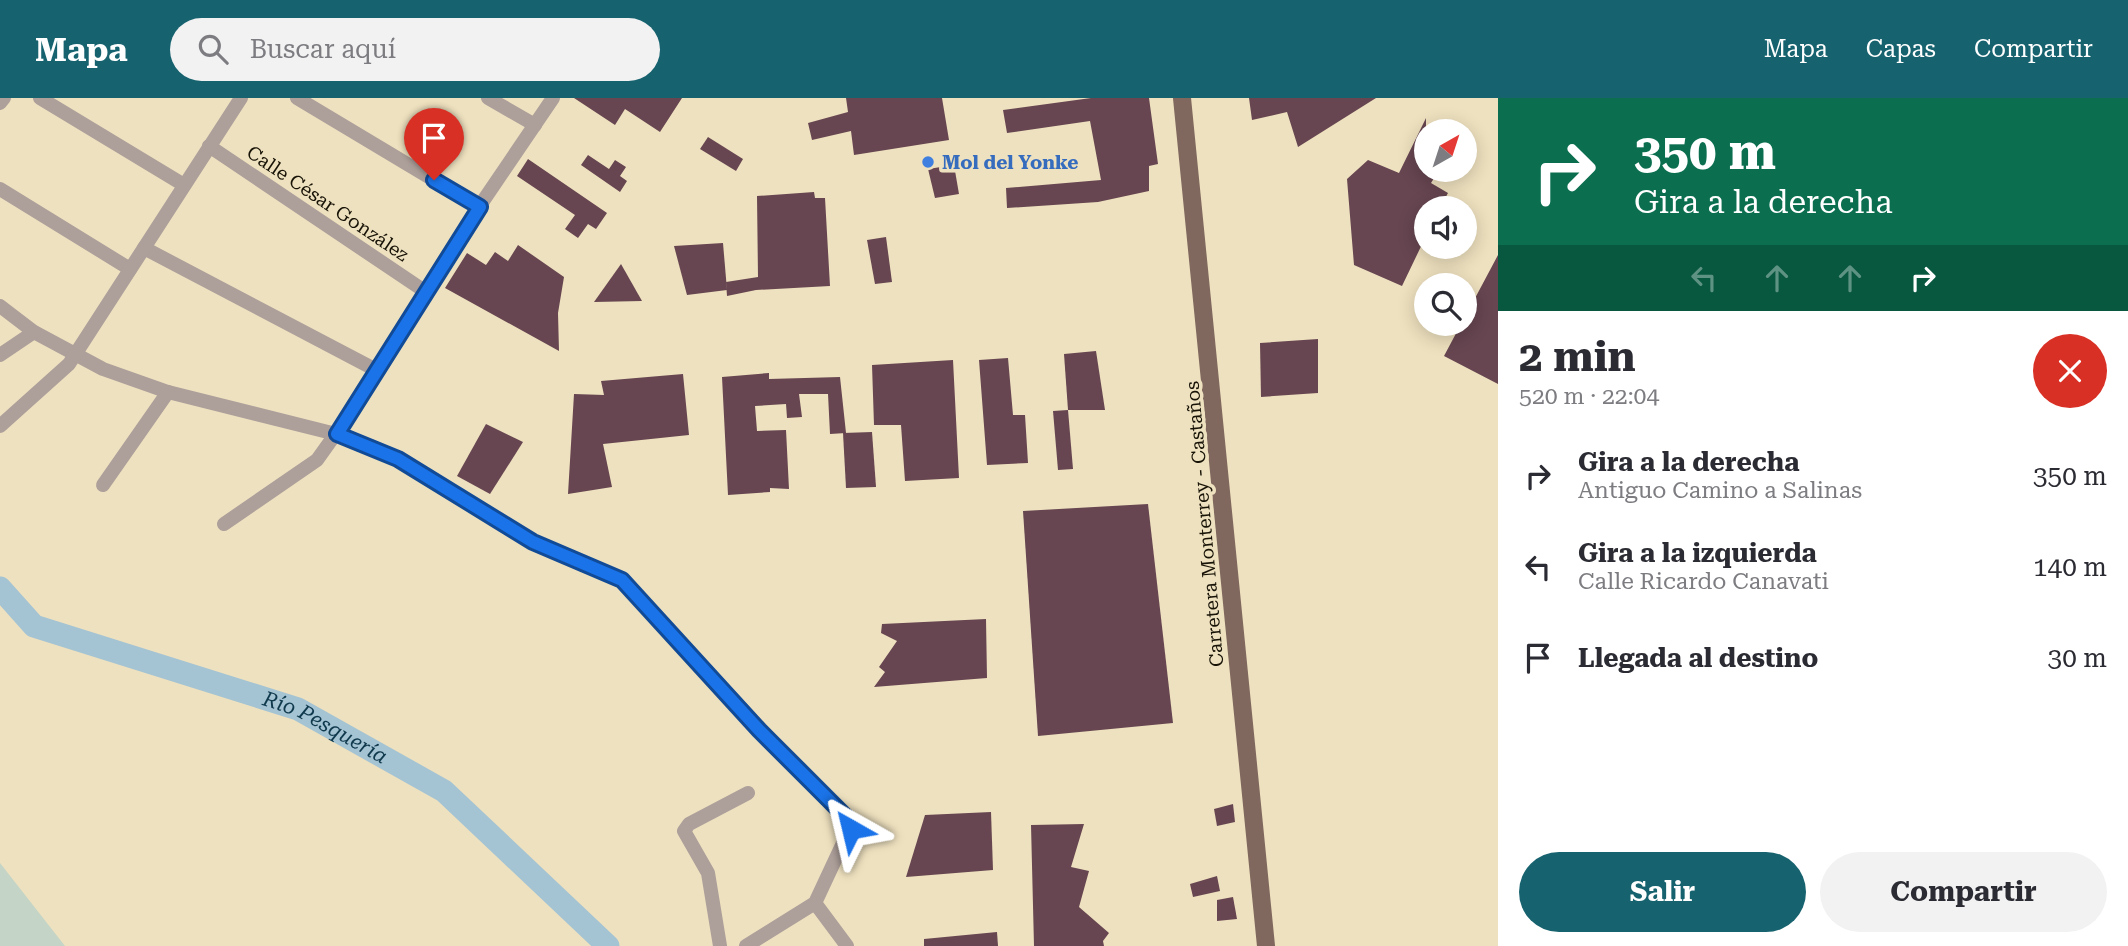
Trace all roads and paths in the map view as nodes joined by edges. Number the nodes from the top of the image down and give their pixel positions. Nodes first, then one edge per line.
1 (4, 98) edge
2 (40, 98) edge
3 (297, 98) edge
4 (488, 98) edge
5 (553, 98) edge
6 (1182, 98) edge
7 (235, 100) edge
8 (0, 103) edge
9 (535, 125) junction
10 (209, 146) junction
11 (184, 185) junction
12 (0, 189) edge
13 (480, 207) junction
14 (144, 248) junction
15 (130, 270) junction
16 (426, 292) junction
17 (0, 306) edge
18 (34, 332) junction
19 (0, 355) edge
20 (75, 356) junction
21 (378, 371) junction
22 (168, 391) junction
23 (0, 426) edge
24 (337, 434) junction
25 (103, 485) dead end
26 (224, 524) dead end
27 (748, 793) dead end
28 (815, 904) junction
29 (720, 946) edge
30 (746, 946) edge
31 (847, 946) edge
32 (1266, 946) edge

1 - 8 street
2 - 11 street
3 - 13 street
4 - 9 street
5 - 9 street
6 - 32 main road, Carretera Monterrey - Castaños
7 - 10 street
9 - 13 street
10 - 11 street
10 - 16 street, Calle César González
11 - 14 street
12 - 15 street
13 - 16 street
14 - 15 street
14 - 21 street
15 - 20 street
16 - 21 street
17 - 18 street
18 - 19 street
18 - 20 street
20 - 22 street
20 - 23 street
21 - 24 street
22 - 24 street
22 - 25 street
24 - 26 street
24 - 28 street
27 - 29 street
28 - 30 street
28 - 31 street

